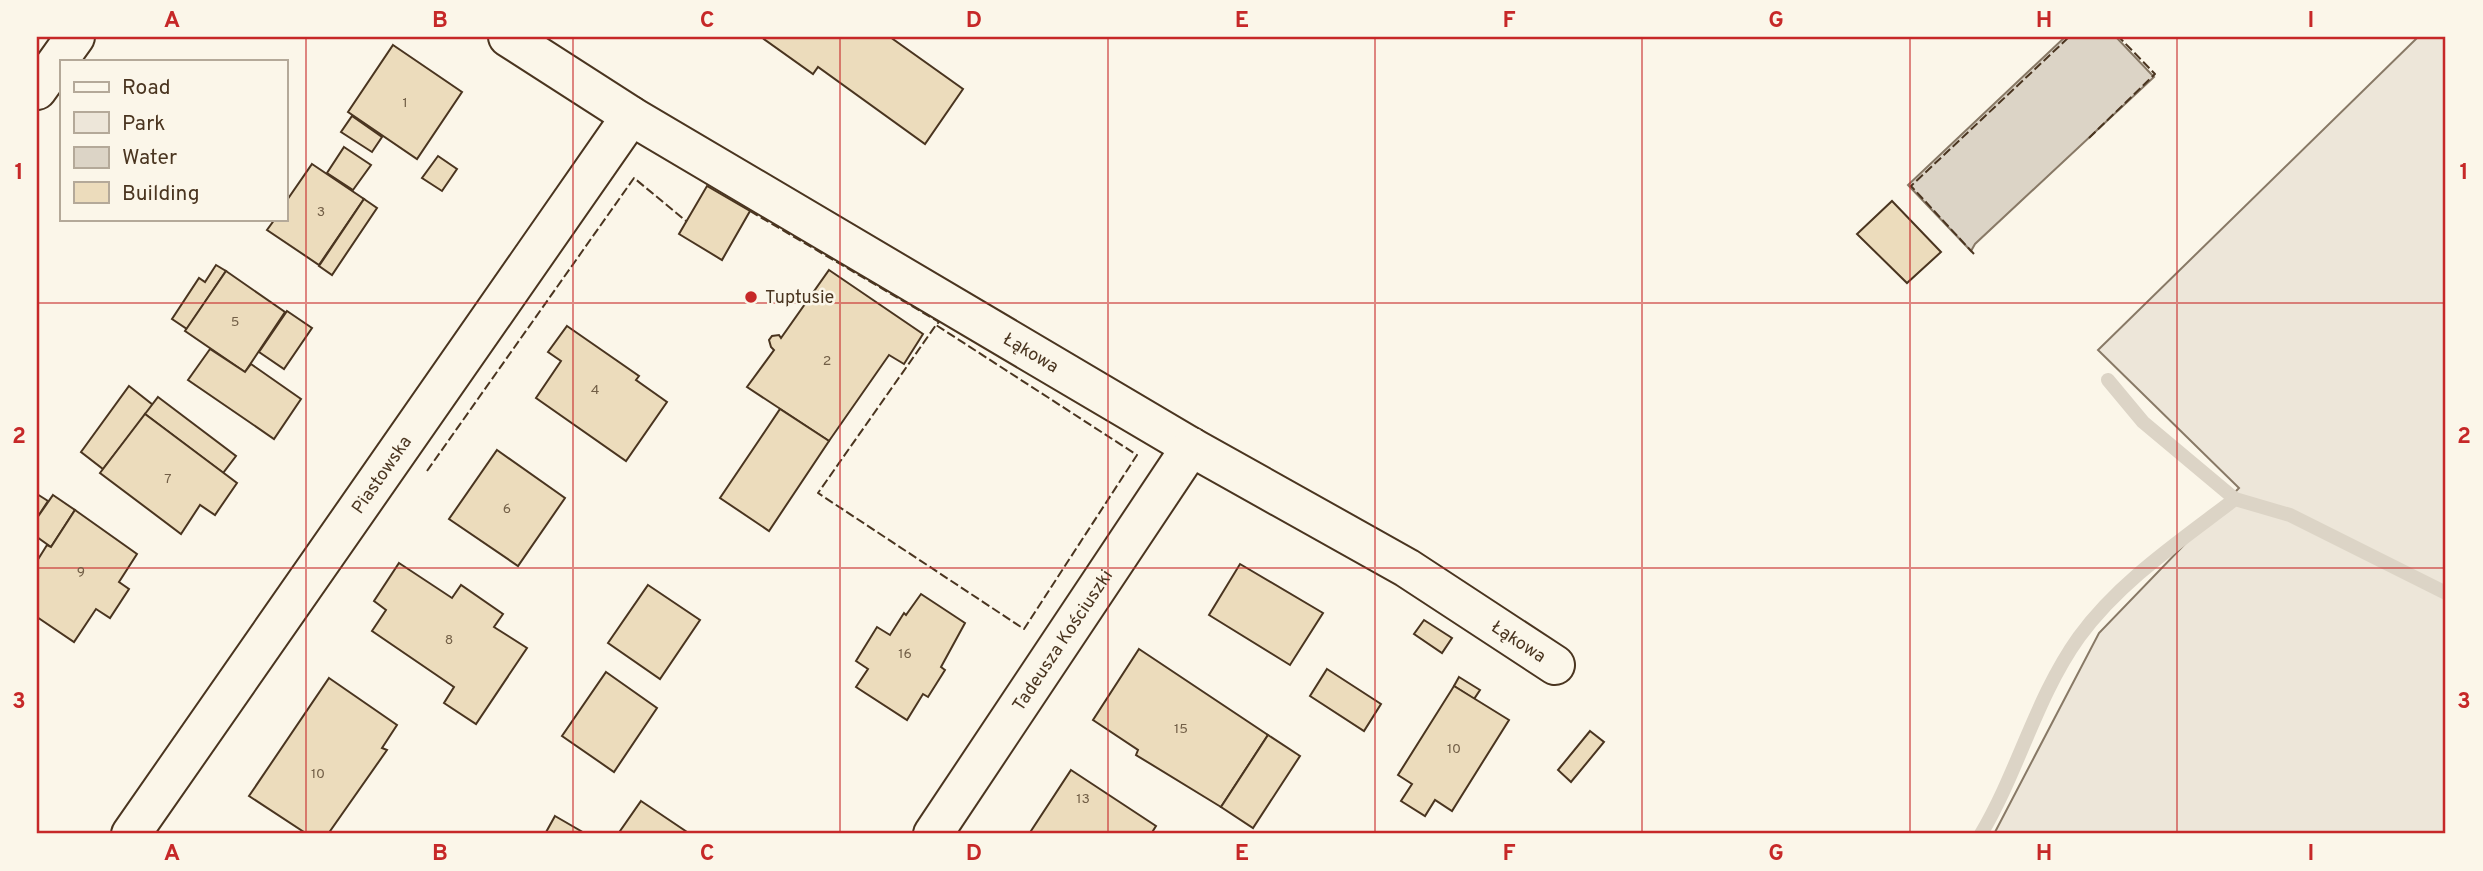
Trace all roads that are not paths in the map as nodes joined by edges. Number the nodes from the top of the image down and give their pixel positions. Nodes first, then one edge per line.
1 (75, 37) edge
2 (508, 37) edge
3 (37, 90) edge
4 (631, 116) junction
5 (1191, 447) junction
6 (1555, 665) dead end
7 (131, 834) edge
8 (933, 834) edge

1 - 3 street
2 - 4 street, Łąkowa
4 - 5 street, Łąkowa
4 - 7 street, Piastowska
5 - 6 street, Łąkowa
5 - 8 street, Tadeusza Kościuszki

